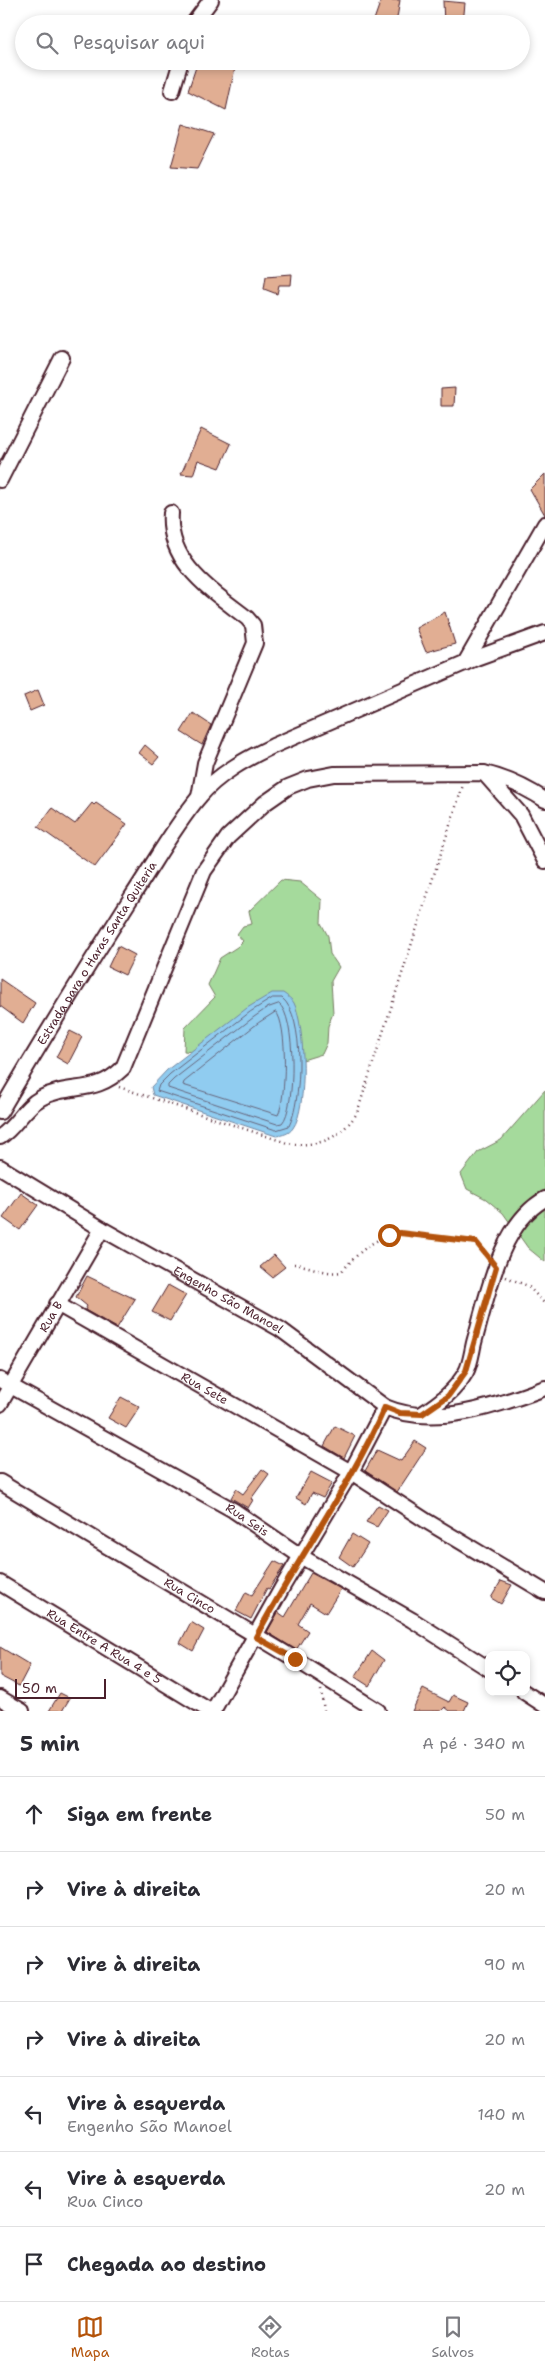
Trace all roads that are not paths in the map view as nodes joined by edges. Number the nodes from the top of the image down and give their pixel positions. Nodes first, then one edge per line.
1 (211, 0) edge
2 (200, 15) edge
3 (178, 70) edge
4 (172, 91) dead end
5 (62, 358) dead end
6 (3, 466) edge
7 (0, 480) edge
8 (171, 512) dead end
9 (545, 524) edge
10 (545, 633) edge
11 (465, 663) junction
12 (484, 773) junction
13 (199, 797) junction
14 (545, 800) edge
15 (545, 861) edge
16 (0, 1112) edge
17 (0, 1138) edge
18 (0, 1167) edge
19 (545, 1199) edge
20 (102, 1229) junction
21 (57, 1304) junction
22 (5, 1383) edge
23 (545, 1388) edge
24 (0, 1404) edge
25 (385, 1407) junction
26 (422, 1414) junction
27 (351, 1472) junction
28 (0, 1482) edge
29 (302, 1557) junction
30 (0, 1583) edge
31 (545, 1592) edge
32 (256, 1637) junction
33 (485, 1666) edge
34 (530, 1696) edge
35 (0, 1698) edge
36 (544, 1704) dead end
37 (375, 1710) edge
38 (22, 1711) edge
39 (212, 1711) edge

1 - 2 street
3 - 4 street
5 - 6 street
6 - 7 street
8 - 13 street
9 - 11 street
10 - 11 street
11 - 13 street
12 - 14 street
12 - 15 street
12 - 17 street
13 - 16 street, Estrada para o Haras Santa Quiteria
18 - 20 street, Engenho São Manoel
19 - 26 street
20 - 21 street, Rua B
20 - 25 street, Engenho São Manoel
21 - 22 street, Rua B
21 - 27 street, Rua Sete
22 - 24 street, Rua B
22 - 29 street, Rua Seis
23 - 26 street
25 - 26 street
25 - 27 street
27 - 29 street
27 - 31 street
28 - 32 street, Rua Cinco
29 - 32 street
29 - 33 street, Rua Seis
30 - 39 street, Rua Entre A Rua 4 e 5
32 - 37 street, Rua Cinco
32 - 39 street
34 - 36 street
35 - 38 street

